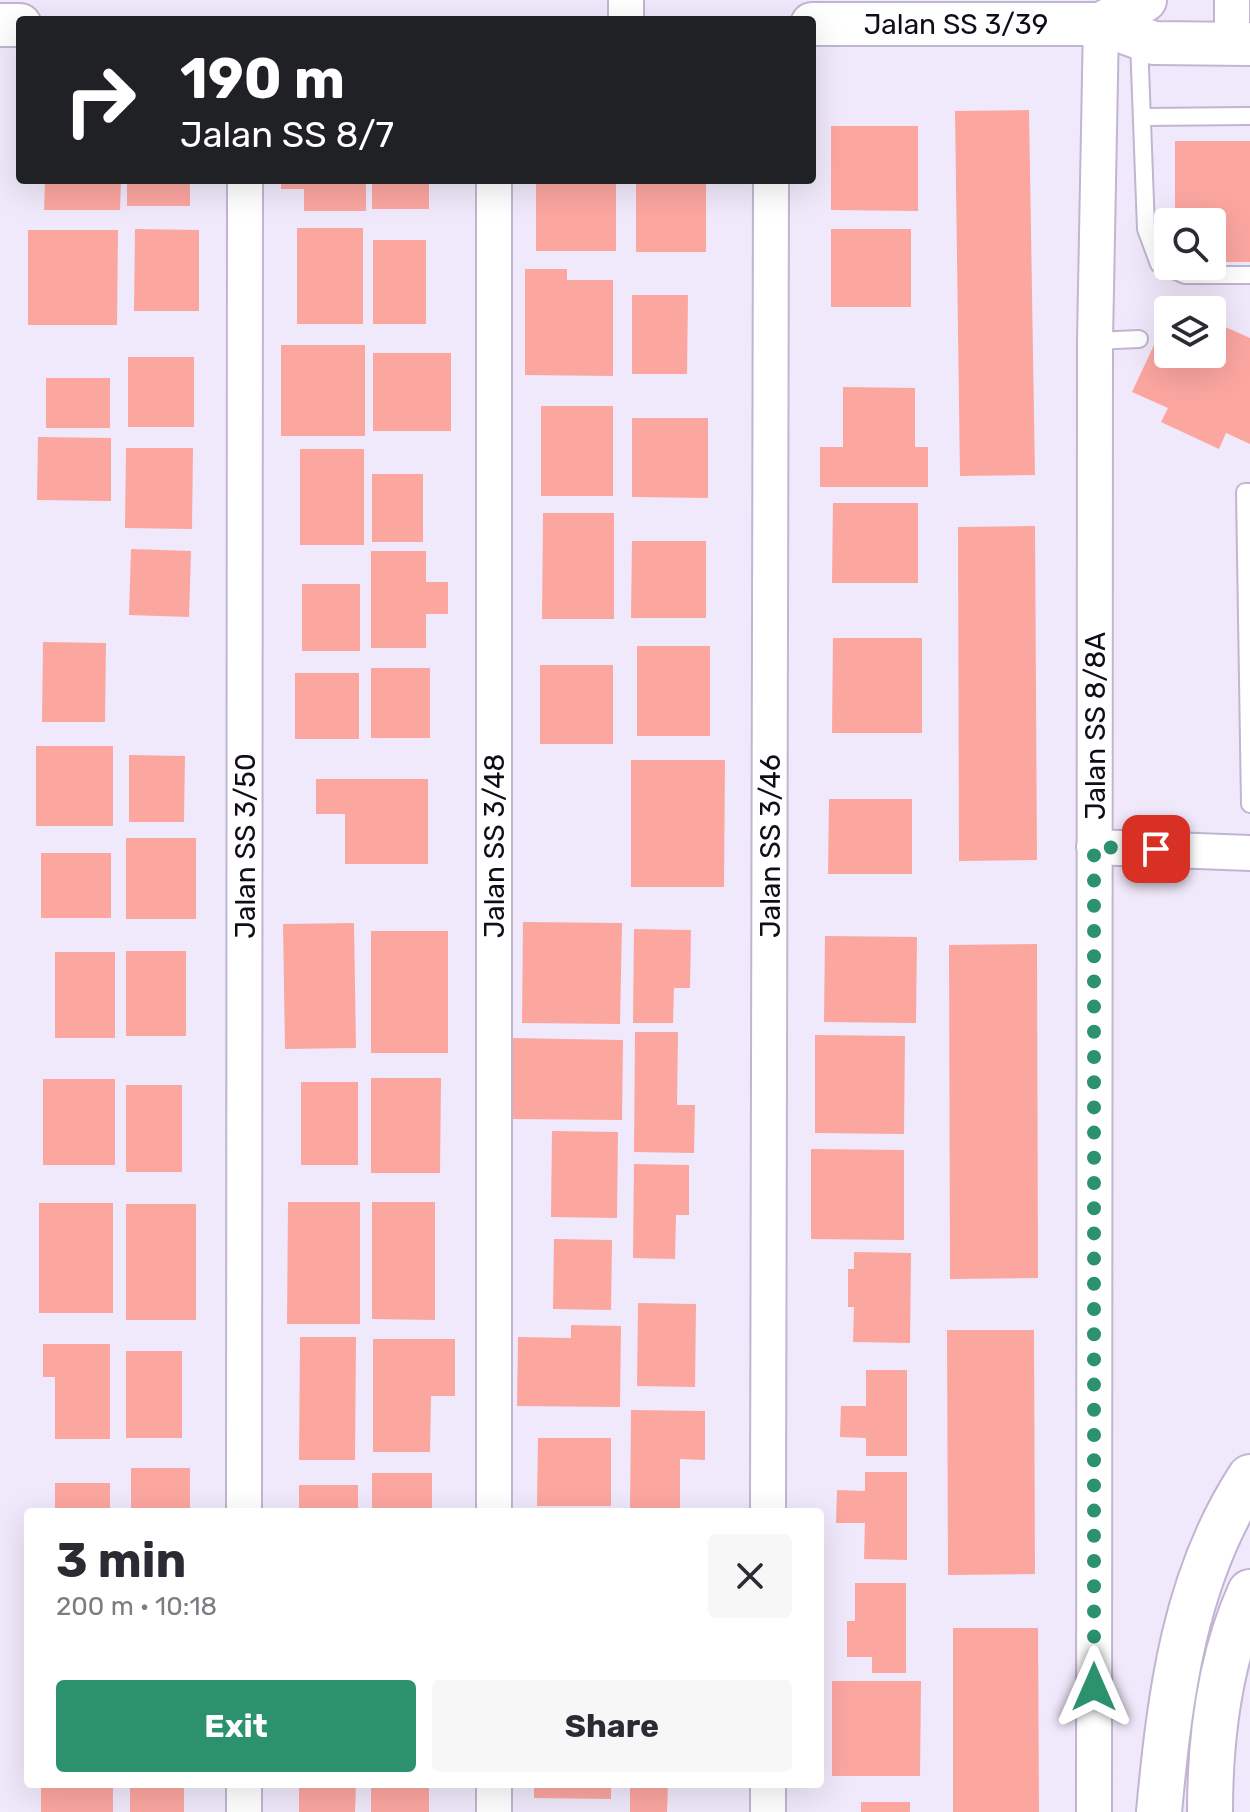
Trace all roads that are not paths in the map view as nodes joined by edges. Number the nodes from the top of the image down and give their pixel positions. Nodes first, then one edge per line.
1 (1232, 0) edge
2 (1142, 19) edge
3 (816, 24) edge
4 (1101, 24) junction
5 (1241, 44) edge
6 (1250, 116) edge
7 (1143, 117) junction
8 (245, 184) edge
9 (494, 184) edge
10 (771, 184) edge
11 (1250, 275) edge
12 (1139, 339) dead end
13 (1095, 341) junction
14 (1250, 492) edge
15 (1248, 627) edge
16 (1250, 804) edge
17 (1094, 847) junction
18 (1250, 853) edge
19 (1250, 1477) edge
20 (244, 1508) edge
21 (494, 1508) edge
22 (768, 1508) edge
23 (1250, 1592) edge
24 (244, 1788) edge
25 (494, 1788) edge
26 (768, 1788) edge
27 (244, 1812) edge
28 (494, 1812) edge
29 (768, 1812) edge
30 (1094, 1812) edge
31 (1159, 1812) edge
32 (1210, 1812) edge

1 - 5 street
2 - 4 street
2 - 5 street
2 - 7 lane
3 - 4 street, Jalan SS 3/39
4 - 13 street, Jalan SS 8/8A
6 - 7 lane
7 - 11 lane
8 - 20 street, Jalan SS 3/50
9 - 21 street, Jalan SS 3/48
10 - 22 street, Jalan SS 3/46
12 - 13 lane
13 - 17 street, Jalan SS 8/8A
14 - 15 lane
15 - 16 lane
17 - 18 street
17 - 30 street, Jalan SS 8/8A
19 - 31 highway
23 - 32 highway
24 - 27 street
25 - 28 street
26 - 29 street

